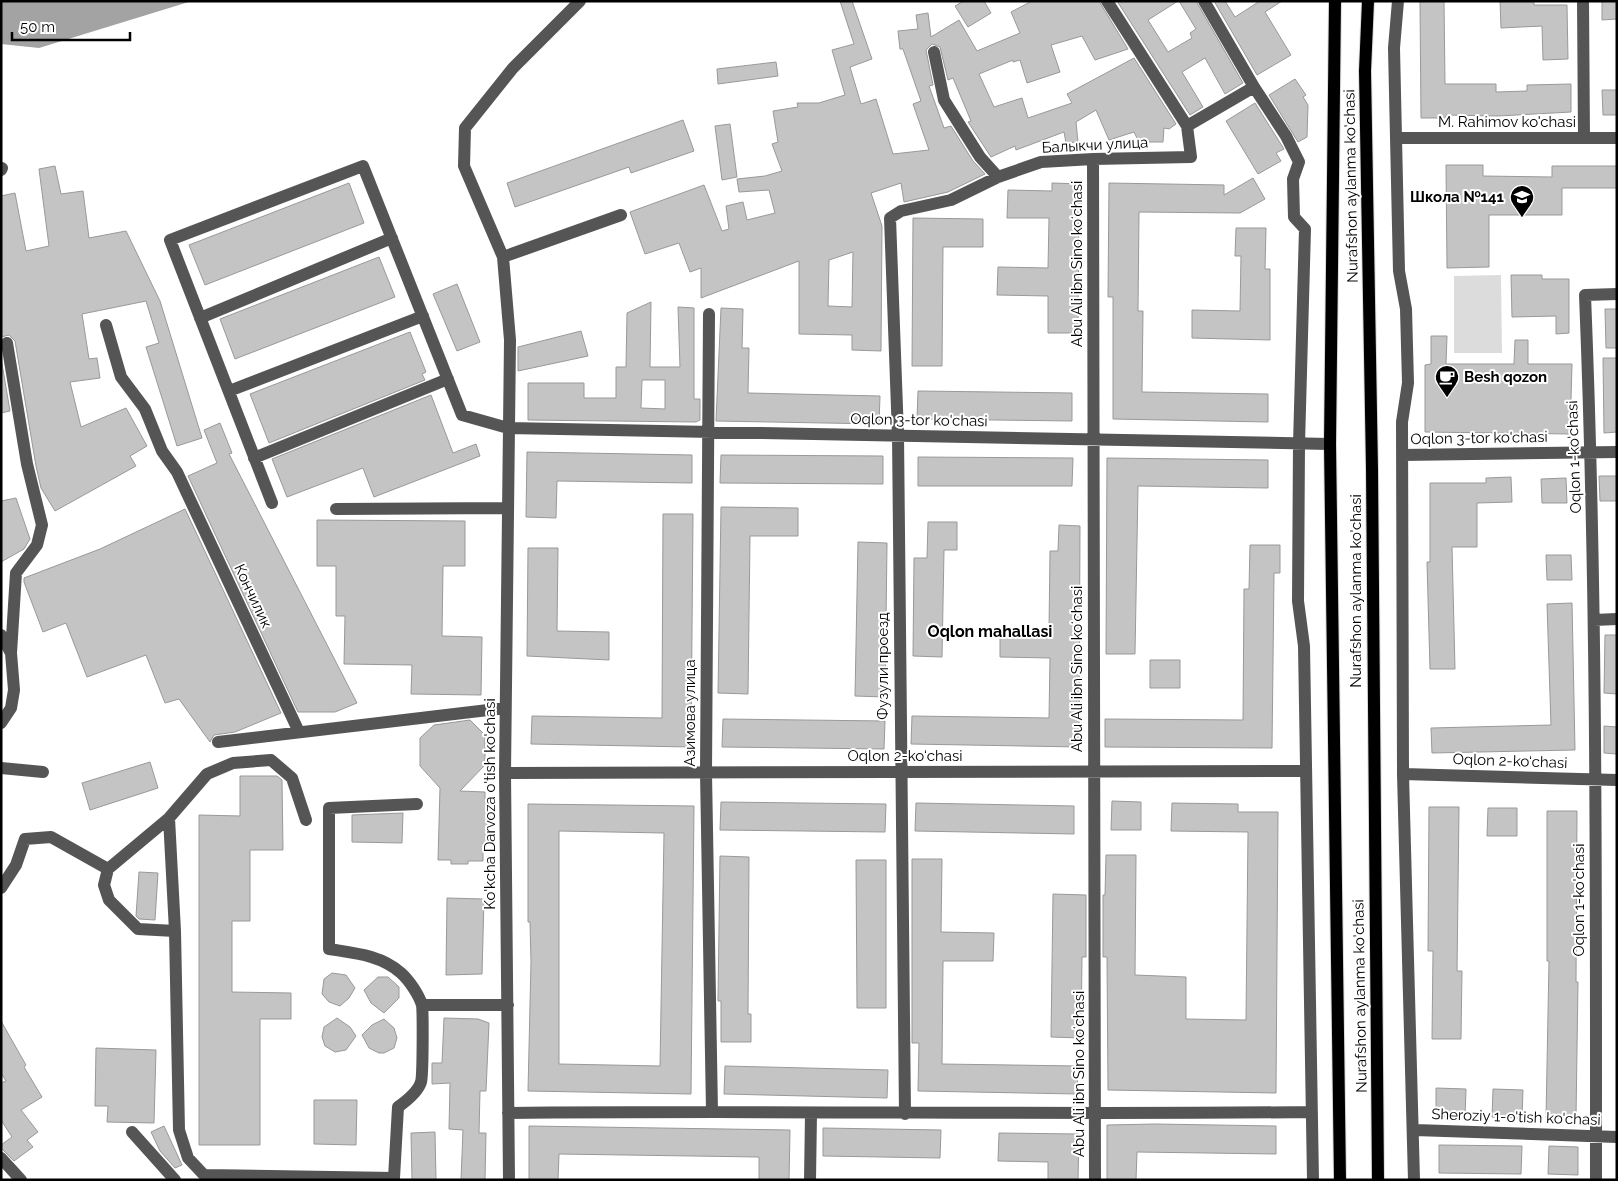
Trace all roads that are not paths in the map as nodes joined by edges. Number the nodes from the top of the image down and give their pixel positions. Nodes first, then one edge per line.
1 (580, 1) edge
2 (1107, 1) edge
3 (1204, 1) edge
4 (1335, 1) edge
5 (1368, 1) edge
6 (1398, 1) edge
7 (1583, 1) edge
8 (934, 52) dead end
9 (1254, 87) junction
10 (1187, 126) junction
11 (1397, 138) junction
12 (1584, 138) junction
13 (1617, 138) edge
14 (1093, 159) junction
15 (998, 177) junction
16 (621, 216) dead end
17 (890, 218) joint
18 (392, 238) junction
19 (502, 257) junction
20 (1617, 294) edge
21 (709, 314) dead end
22 (423, 316) junction
23 (200, 318) junction
24 (106, 325) dead end
25 (7, 343) dead end
26 (448, 379) junction
27 (228, 391) junction
28 (508, 428) junction
29 (708, 432) junction
30 (898, 435) junction
31 (1094, 440) junction
32 (1299, 444) junction
33 (1330, 444) junction
34 (1592, 452) junction
35 (1617, 452) edge
36 (1402, 455) junction
37 (254, 458) junction
38 (272, 503) dead end
39 (507, 508) junction
40 (336, 509) dead end
41 (1617, 619) edge
42 (1594, 620) junction
43 (1, 635) edge
44 (11, 653) junction
45 (505, 708) junction
46 (1, 723) edge
47 (300, 732) junction
48 (218, 742) dead end
49 (1, 768) edge
50 (1306, 771) junction
51 (43, 772) dead end
52 (900, 772) junction
53 (1094, 772) junction
54 (505, 773) junction
55 (706, 773) junction
56 (1403, 774) junction
57 (1595, 780) junction
58 (1617, 780) edge
59 (417, 804) dead end
60 (169, 818) junction
61 (306, 820) dead end
62 (108, 869) junction
63 (1, 888) edge
64 (175, 931) junction
65 (422, 1005) junction
66 (508, 1005) junction
67 (712, 1111) junction
68 (1312, 1112) junction
69 (508, 1113) junction
70 (811, 1114) junction
71 (905, 1114) junction
72 (1096, 1114) junction
73 (1414, 1130) junction
74 (132, 1132) dead end
75 (1596, 1137) junction
76 (1617, 1137) edge
77 (1, 1158) edge
78 (21, 1180) edge
79 (175, 1180) edge
80 (509, 1180) edge
81 (810, 1180) edge
82 (1095, 1180) edge
83 (1313, 1180) edge
84 (1340, 1180) edge
85 (1378, 1180) edge
86 (1414, 1180) edge
87 (1596, 1180) edge

1 - 19 street, Ko'kcha Darvoza o'tish ko'chasi
2 - 10 street, Балыкчи улица
3 - 9 street
4 - 33 main road, Nurafshon aylanma ko'chasi
5 - 85 main road, Nurafshon aylanma ko'chasi
6 - 11 street
7 - 12 street
8 - 15 street
9 - 10 street
9 - 32 street
10 - 14 street, Балыкчи улица
11 - 12 street, M. Rahimov ko'chasi
11 - 36 street
12 - 13 street, M. Rahimov ko'chasi
14 - 15 street, Балыкчи улица
14 - 31 street, Abu Ali ibn Sino koʻchasi
15 - 17 street, Балыкчи улица
16 - 19 street
17 - 30 street, Фузули проезд
18 - 22 street
18 - 23 street
18 - 23 street
19 - 28 street, Ko'kcha Darvoza o'tish ko'chasi
20 - 34 street, Oqlon 1-ko'chasi
21 - 29 street, Азимова улица
22 - 26 street
22 - 27 street
23 - 27 street
24 - 47 street, Кончилик
25 - 44 street
26 - 28 street, Oqlon 3-tor ko'chasi
26 - 37 street
27 - 37 street
28 - 29 street, Oqlon 3-tor ko'chasi
28 - 39 street, Ko'kcha Darvoza o'tish ko'chasi
29 - 30 street, Oqlon 3-tor ko'chasi
29 - 55 street, Азимова улица
30 - 31 street, Oqlon 3-tor ko'chasi
30 - 52 street, Фузули проезд
31 - 32 street, Oqlon 3-tor ko'chasi
31 - 53 street, Abu Ali ibn Sino koʻchasi
32 - 33 street, Oqlon 3-tor ko'chasi
32 - 50 street
33 - 84 main road, Nurafshon aylanma ko'chasi
34 - 35 street, Oqlon 3-tor ko'chasi
34 - 36 street, Oqlon 3-tor ko'chasi
34 - 42 street, Oqlon 1-ko'chasi
36 - 56 street
37 - 38 street
39 - 40 street
39 - 45 street, Ko'kcha Darvoza o'tish ko'chasi
41 - 42 street
42 - 57 street, Oqlon 1-ko'chasi
43 - 44 street
44 - 46 street
45 - 47 street
45 - 54 street, Ko'kcha Darvoza o'tish ko'chasi
47 - 48 street
49 - 51 street
50 - 53 street, Oqlon 2-ko‘chasi
50 - 68 street
52 - 53 street, Oqlon 2-ko‘chasi
52 - 55 street, Oqlon 2-ko‘chasi
52 - 71 street, Фузули проезд
53 - 72 street, Abu Ali ibn Sino koʻchasi
54 - 55 street, Oqlon 2-ko‘chasi
54 - 66 street, Ko'kcha Darvoza o'tish ko'chasi
55 - 67 street, Азимова улица
56 - 57 street, Oqlon 2-ko‘chasi
56 - 73 street
57 - 58 street, Oqlon 2-ko‘chasi
57 - 75 street, Oqlon 1-ko'chasi
59 - 65 street
60 - 61 street
60 - 62 street
60 - 64 street
62 - 63 street
62 - 64 street
64 - 65 street
65 - 66 street
66 - 69 street, Ko'kcha Darvoza o'tish ko'chasi
67 - 69 street
67 - 70 street
68 - 72 street
68 - 83 street
69 - 80 street, Ko'kcha Darvoza o'tish ko'chasi
70 - 71 street
70 - 81 street
71 - 72 street
72 - 82 street, Abu Ali ibn Sino koʻchasi
73 - 75 street, Sheroziy 1-o'tish ko'chasi
73 - 86 street
74 - 79 street
75 - 76 street, Sheroziy 1-o'tish ko'chasi
75 - 87 street, Oqlon 1-ko'chasi
77 - 78 street

